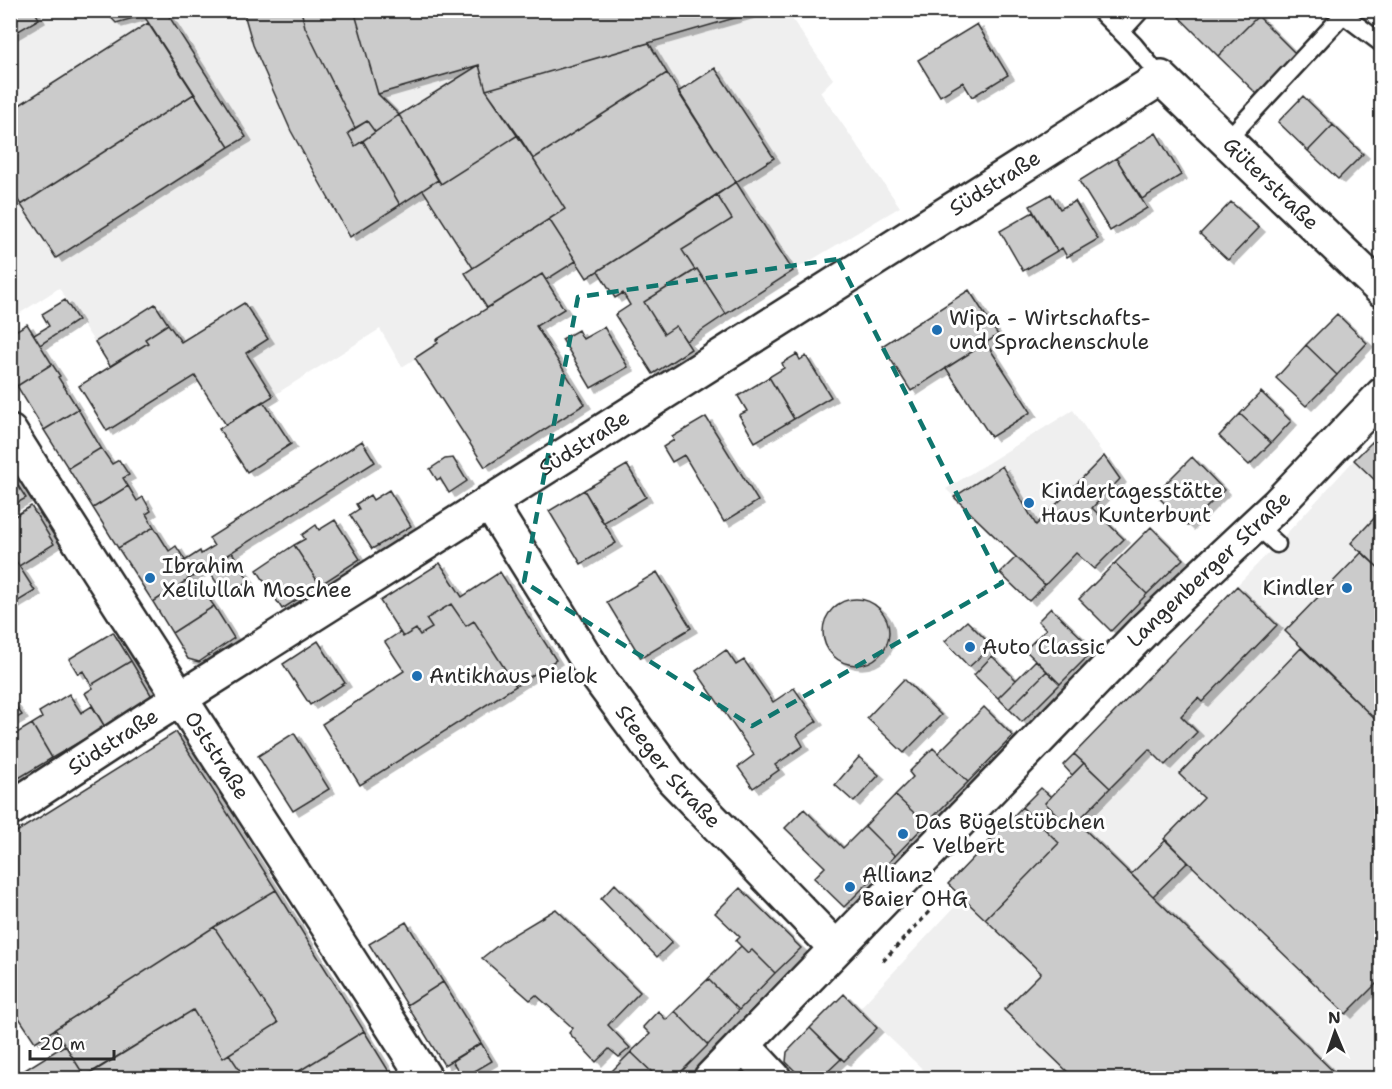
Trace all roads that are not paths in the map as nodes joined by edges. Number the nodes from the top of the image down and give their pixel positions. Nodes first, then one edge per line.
1 (1099, 10) edge
2 (1141, 10) edge
3 (1340, 13) edge
4 (1120, 32) junction
5 (1381, 43) edge
6 (1161, 78) junction
7 (1225, 142) junction
8 (1382, 290) edge
9 (1382, 395) edge
10 (10, 432) edge
11 (489, 502) junction
12 (181, 699) junction
13 (10, 809) edge
14 (836, 948) junction
15 (743, 1045) junction
16 (425, 1078) edge
17 (711, 1078) edge
18 (774, 1078) edge

1 - 4 lane
2 - 4 lane
3 - 5 lane
3 - 7 lane
4 - 6 lane
6 - 7 street, Güterstraße
6 - 11 street, Südstraße
7 - 8 street, Güterstraße
9 - 14 street, Langenberger Straße
10 - 12 street, Oststraße
11 - 12 street, Südstraße
11 - 14 street, Steeger Straße
12 - 13 street, Südstraße
12 - 16 street, Oststraße
14 - 15 street, Langenberger Straße
15 - 17 street, Langenberger Straße
15 - 18 street

